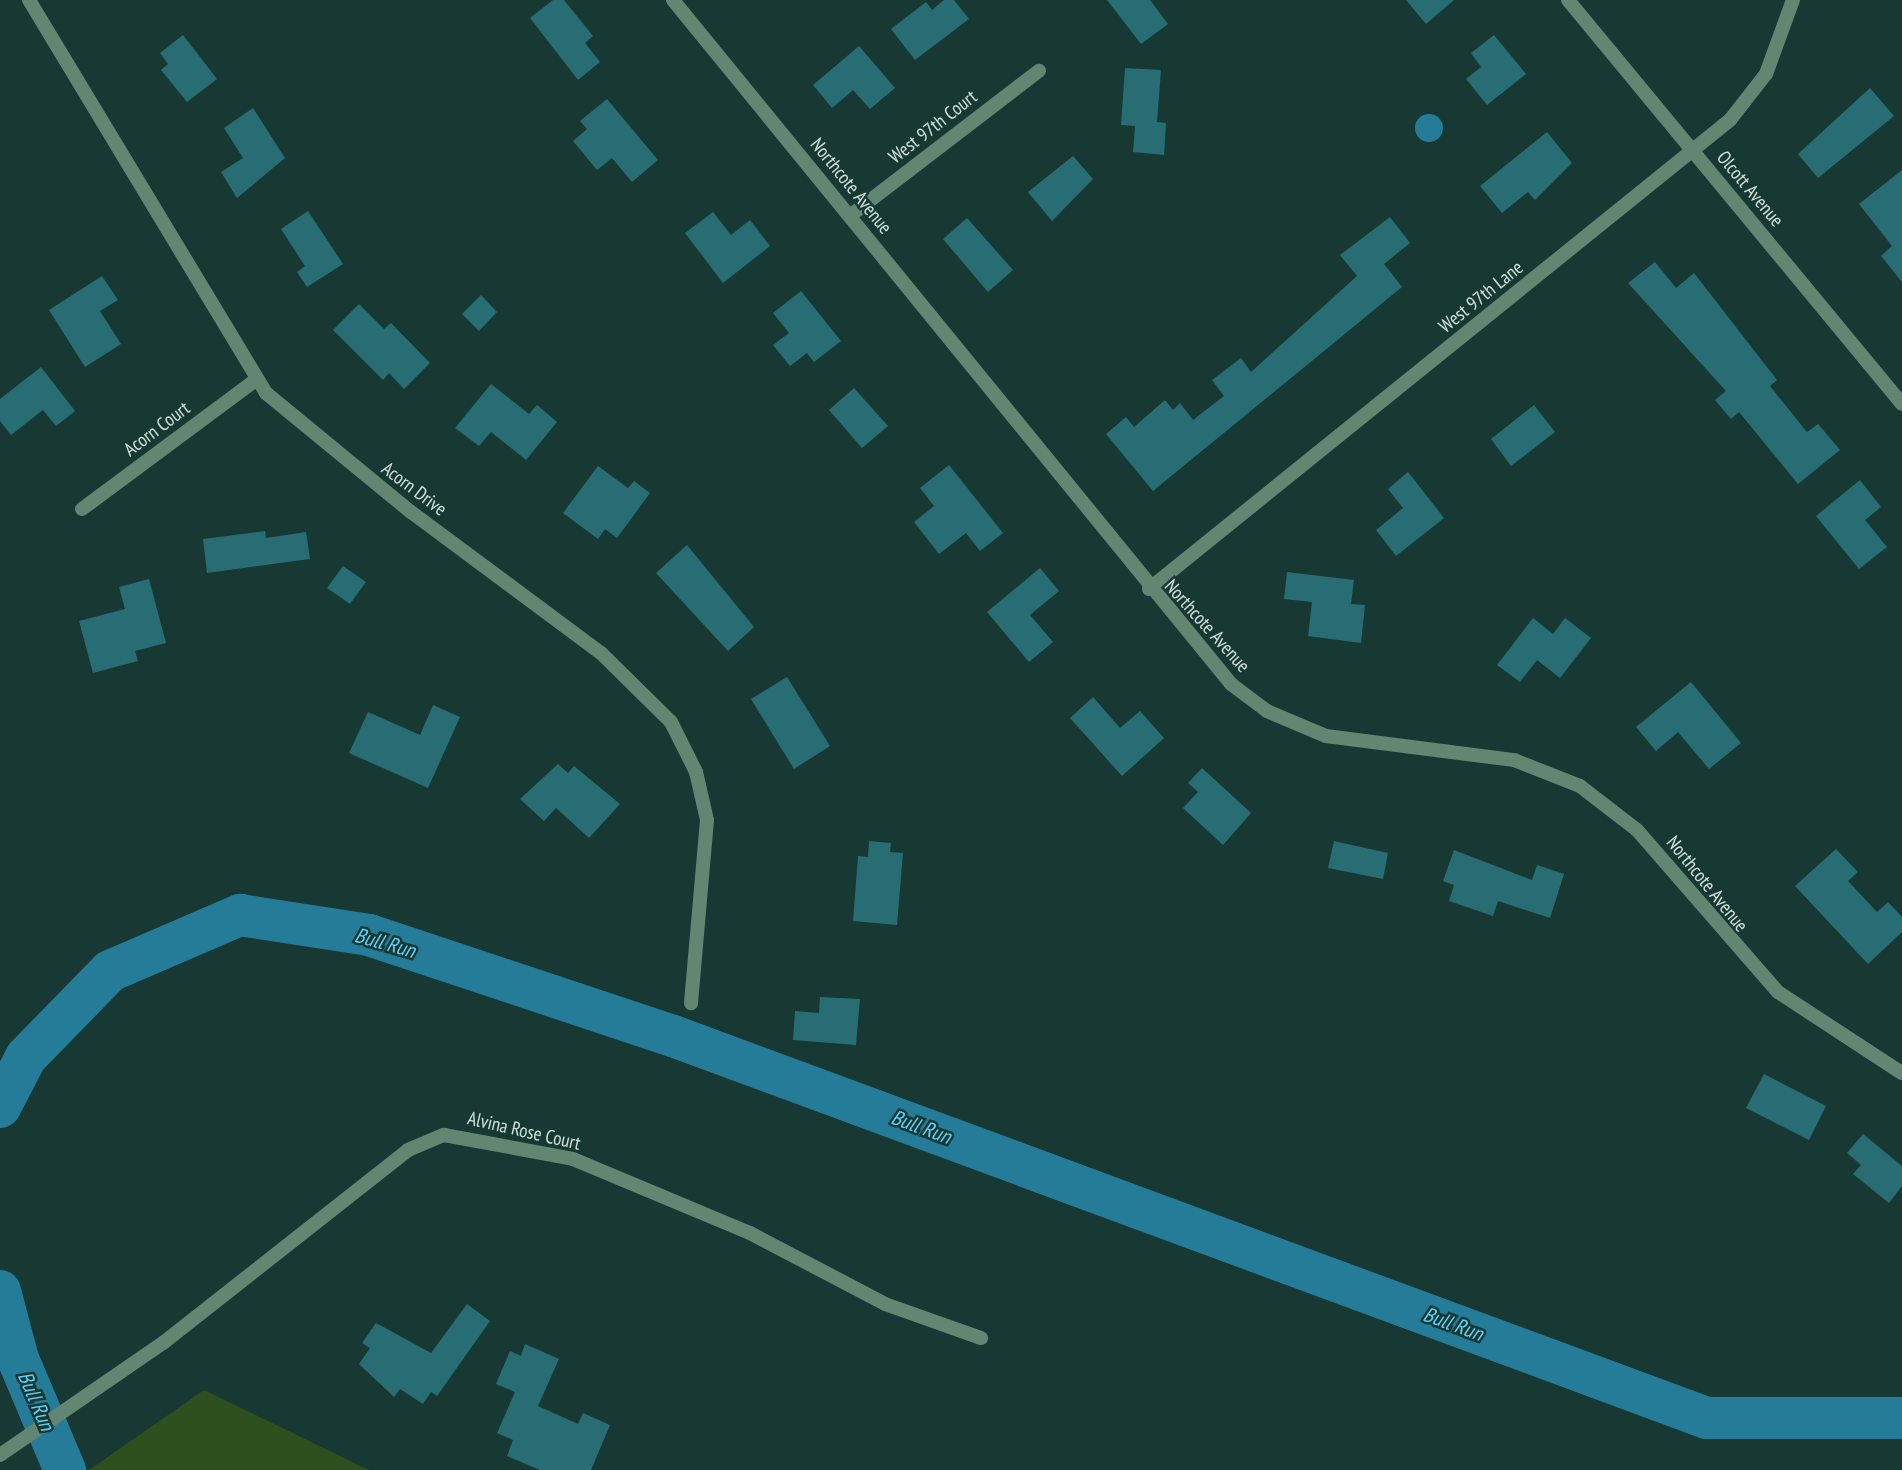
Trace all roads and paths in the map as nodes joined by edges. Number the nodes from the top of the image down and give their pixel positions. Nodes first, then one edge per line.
1 (29, 0) edge
2 (673, 0) edge
3 (1567, 0) edge
4 (1793, 0) edge
5 (1039, 71) dead end
6 (1693, 151) junction
7 (851, 215) junction
8 (256, 380) junction
9 (1902, 404) edge
10 (82, 509) dead end
11 (1149, 589) junction
12 (691, 1003) dead end
13 (1902, 1073) edge
14 (981, 1338) dead end
15 (0, 1455) edge

1 - 8 street, Acorn Drive
2 - 7 street, Northcote Avenue
3 - 6 street, Olcott Avenue
4 - 6 street, West 97th Lane
5 - 7 street, West 97th Court
6 - 9 street, Olcott Avenue
6 - 11 street, West 97th Lane
7 - 11 street, Northcote Avenue
8 - 10 street, Acorn Court
8 - 12 street, Acorn Drive
11 - 13 street, Northcote Avenue
14 - 15 street, Alvina Rose Court

